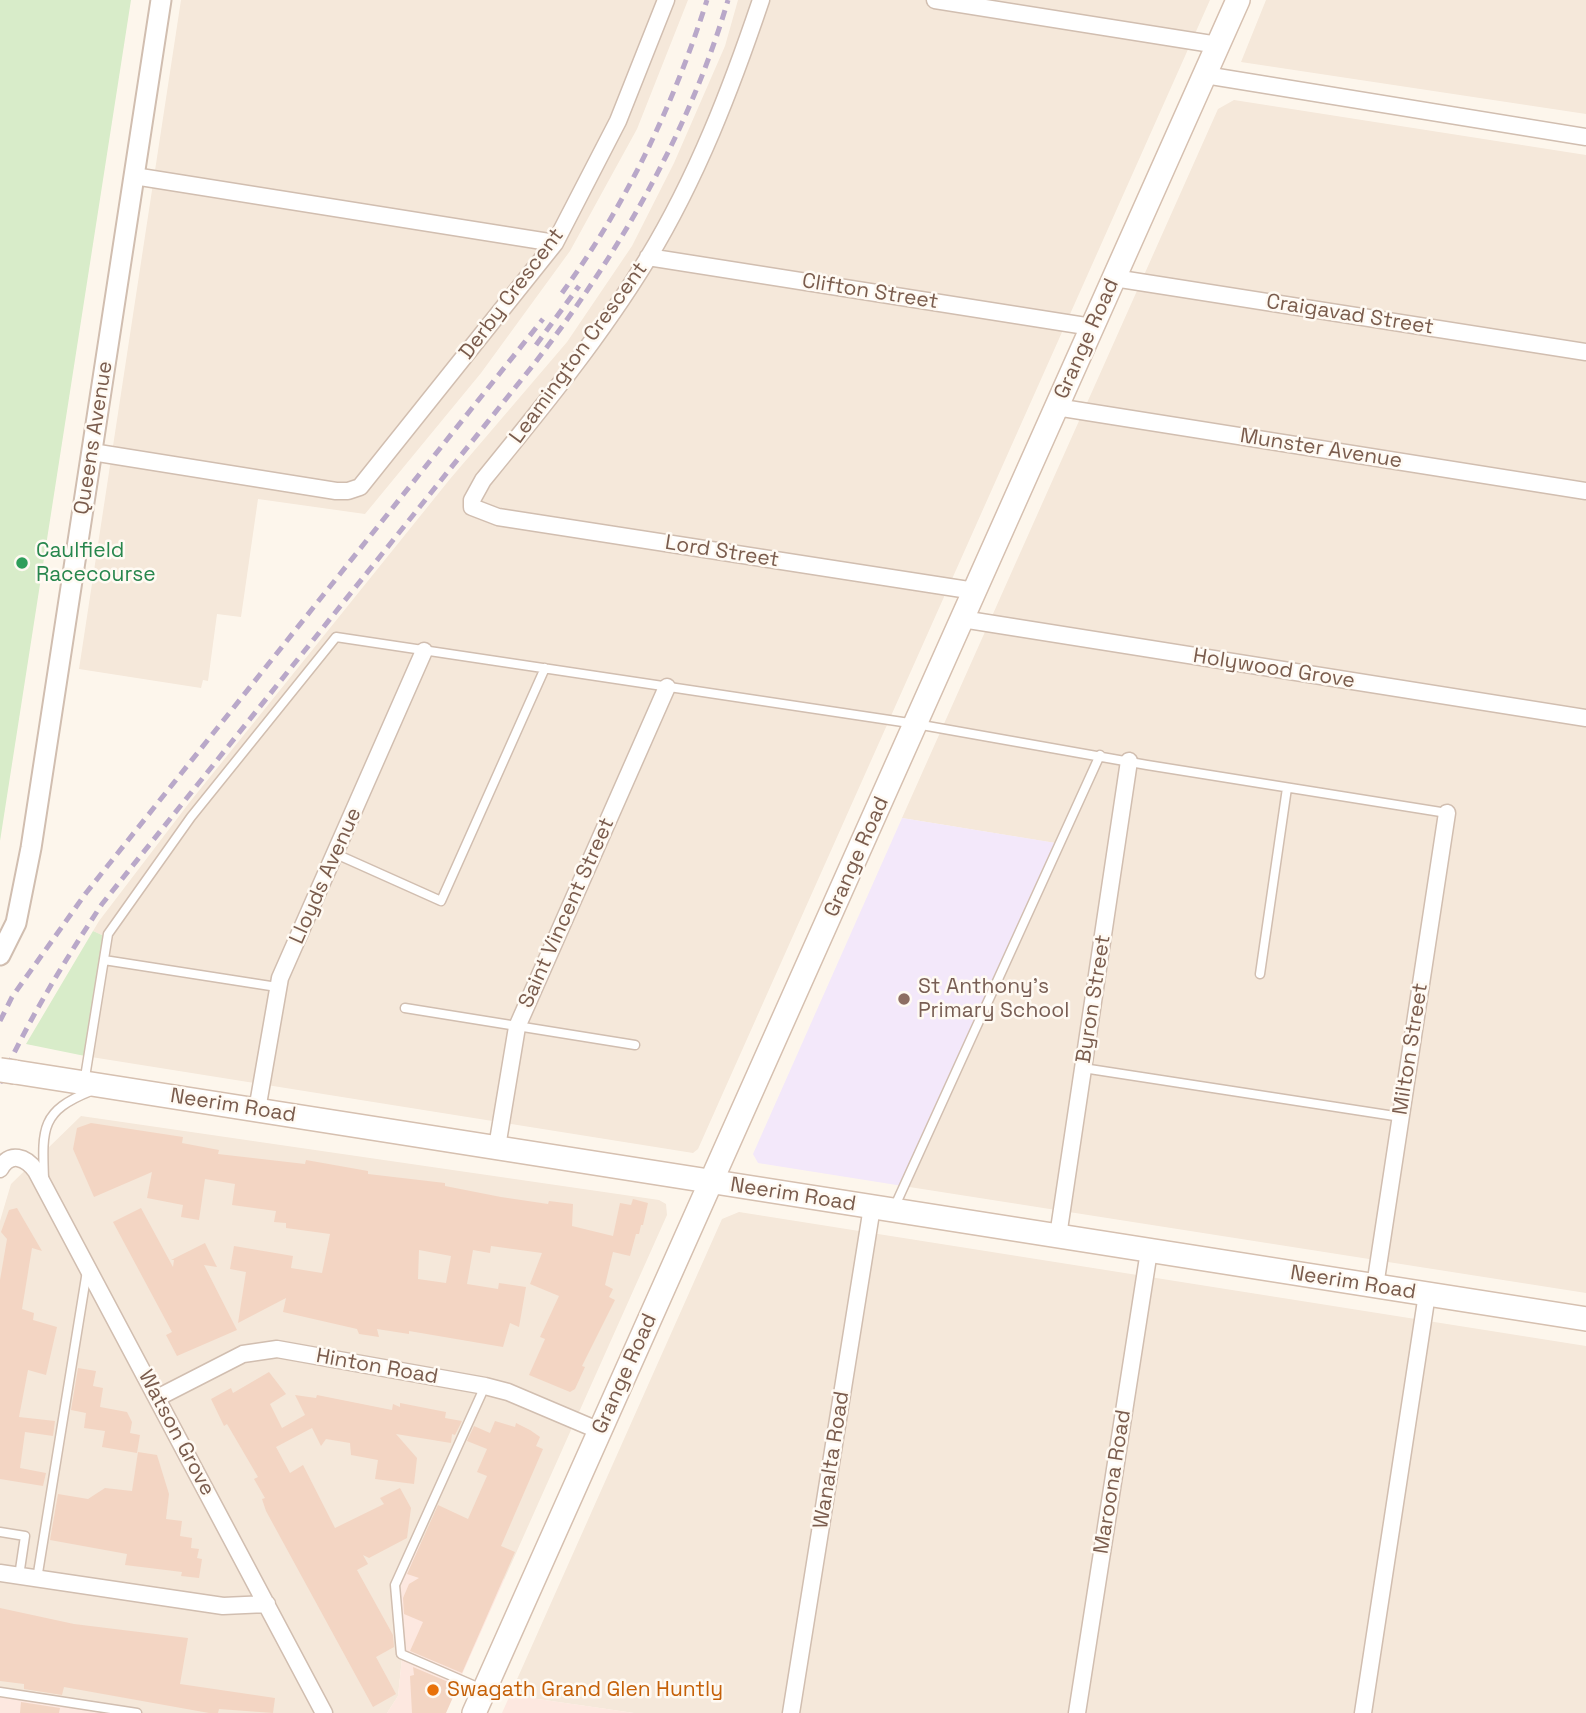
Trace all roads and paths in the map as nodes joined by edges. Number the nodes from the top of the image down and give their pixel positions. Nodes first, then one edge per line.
1 (161, 0) edge
2 (666, 0) edge
3 (761, 0) edge
4 (935, 0) edge
5 (1238, 0) edge
6 (1218, 46) junction
7 (1205, 75) junction
8 (1586, 137) edge
9 (134, 176) junction
10 (555, 243) junction
11 (648, 257) junction
12 (1114, 278) junction
13 (1092, 327) junction
14 (1586, 352) edge
15 (1056, 407) junction
16 (92, 452) junction
17 (1586, 491) edge
18 (472, 507) joint
19 (975, 591) junction
20 (962, 620) junction
21 (424, 651) junction
22 (545, 668) junction
23 (667, 687) junction
24 (1586, 718) edge
25 (916, 724) junction
26 (1100, 755) junction
27 (1129, 761) junction
28 (1287, 788) junction
29 (1447, 813) joint
30 (336, 854) junction
31 (0, 955) edge
32 (104, 960) junction
33 (1261, 974) dead end
34 (276, 987) junction
35 (405, 1008) dead end
36 (517, 1027) junction
37 (635, 1045) dead end
38 (1083, 1068) junction
39 (8, 1071) edge
40 (95, 1078) junction
41 (257, 1110) junction
42 (1401, 1117) junction
43 (497, 1147) junction
44 (0, 1169) edge
45 (712, 1182) junction
46 (44, 1186) junction
47 (882, 1209) junction
48 (1058, 1236) junction
49 (1149, 1251) junction
50 (88, 1268) junction
51 (1375, 1286) junction
52 (1427, 1294) junction
53 (1586, 1319) edge
54 (485, 1386) junction
55 (157, 1398) junction
56 (600, 1432) junction
57 (0, 1532) edge
58 (0, 1573) edge
59 (19, 1576) junction
60 (37, 1579) junction
61 (267, 1604) junction
62 (484, 1690) junction
63 (0, 1692) edge
64 (138, 1713) edge
65 (324, 1713) edge
66 (474, 1713) edge
67 (791, 1713) edge
68 (1077, 1713) edge
69 (1363, 1713) edge

1 - 9 street, Queens Avenue
2 - 10 street, Derby Crescent
3 - 11 street, Leamington Crescent
4 - 6 street
5 - 6 main road, Grange Road
6 - 7 main road, Grange Road
7 - 8 street
7 - 12 main road, Grange Road
9 - 10 street
9 - 16 street, Queens Avenue
10 - 16 street, Derby Crescent
11 - 13 street, Clifton Street
11 - 18 street, Leamington Crescent
12 - 13 main road, Grange Road
12 - 14 street, Craigavad Street
13 - 15 main road, Grange Road
15 - 17 street, Munster Avenue
15 - 19 main road, Grange Road
16 - 31 street, Queens Avenue
18 - 19 street, Lord Street
19 - 20 main road, Grange Road
20 - 24 street, Holywood Grove
20 - 25 main road, Grange Road
21 - 22 lane
21 - 30 street, Lloyds Avenue
21 - 32 lane
22 - 23 lane
22 - 30 lane
23 - 25 lane
23 - 36 street, Saint Vincent Street
25 - 26 lane
25 - 45 main road, Grange Road
26 - 27 lane
26 - 47 lane
27 - 28 lane
27 - 38 street, Byron Street
28 - 29 lane
28 - 33 lane
29 - 42 street, Milton Street
30 - 34 street, Lloyds Avenue
32 - 34 lane
32 - 40 lane
34 - 41 street, Lloyds Avenue
35 - 36 lane
36 - 37 lane
36 - 43 street, Saint Vincent Street
38 - 42 lane
38 - 48 street, Byron Street
39 - 40 main road, Neerim Road
40 - 41 main road, Neerim Road
40 - 46 lane
41 - 43 main road, Neerim Road
42 - 51 street, Milton Street
43 - 45 main road, Neerim Road
44 - 46 street, Watson Grove
45 - 47 main road, Neerim Road
45 - 56 main road, Grange Road
46 - 50 street, Watson Grove
47 - 48 main road, Neerim Road
47 - 67 street, Wanalta Road
48 - 49 main road, Neerim Road
49 - 51 main road, Neerim Road
49 - 68 street, Maroona Road
50 - 55 street, Watson Grove
50 - 60 lane
51 - 52 main road, Neerim Road
52 - 53 main road, Neerim Road
52 - 69 street
54 - 55 street, Hinton Road
54 - 56 street, Hinton Road
54 - 62 lane
55 - 61 street, Watson Grove
56 - 62 main road, Grange Road
57 - 59 lane
58 - 59 street
59 - 60 street
60 - 61 street
61 - 65 street, Watson Grove
62 - 66 main road, Grange Road
63 - 64 lane

